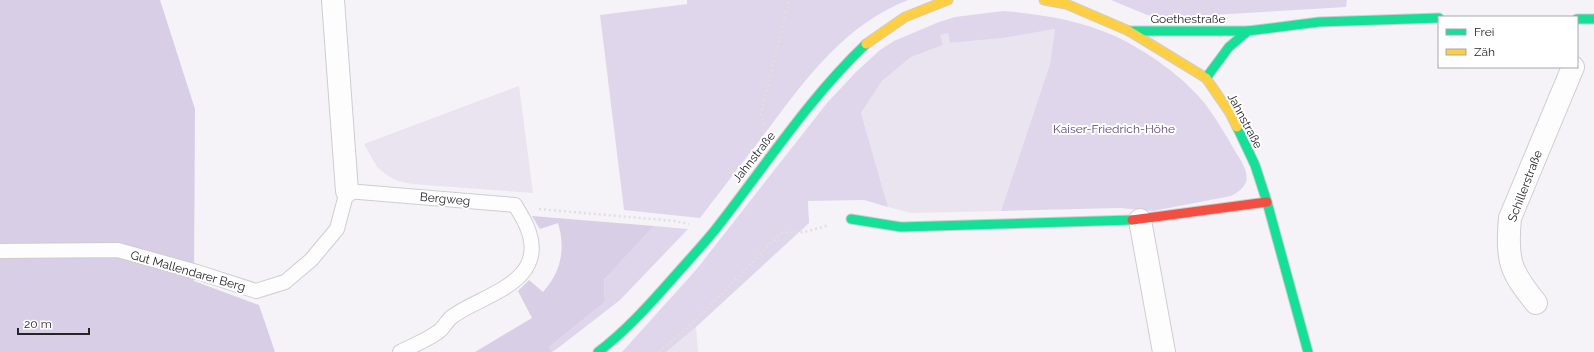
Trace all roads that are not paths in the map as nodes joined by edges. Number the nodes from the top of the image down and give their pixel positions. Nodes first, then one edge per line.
1 (333, 0) edge
2 (948, 0) edge
3 (1044, 0) edge
4 (1438, 18) edge
5 (1578, 19) edge
6 (1594, 19) edge
7 (1129, 30) junction
8 (1248, 31) junction
9 (1573, 68) edge
10 (1206, 78) junction
11 (347, 191) junction
12 (1267, 202) junction
13 (851, 219) road end
14 (1140, 220) junction
15 (0, 251) edge
16 (1536, 303) dead end
17 (400, 352) edge
18 (598, 352) edge
19 (1164, 352) edge
20 (1308, 352) edge

1 - 11 street
2 - 18 street, Jahnstraße
3 - 7 street, Jahnstraße
4 - 8 street, Goethestraße
5 - 6 street
7 - 8 street, Goethestraße
7 - 10 street, Jahnstraße
8 - 10 street, Goethestraße
9 - 16 street, Schillerstraße
10 - 12 street, Jahnstraße
11 - 15 lane, Gut Mallendarer Berg
11 - 17 lane, Bergweg
12 - 14 street
12 - 20 street, Jahnstraße
13 - 14 street
14 - 19 street

